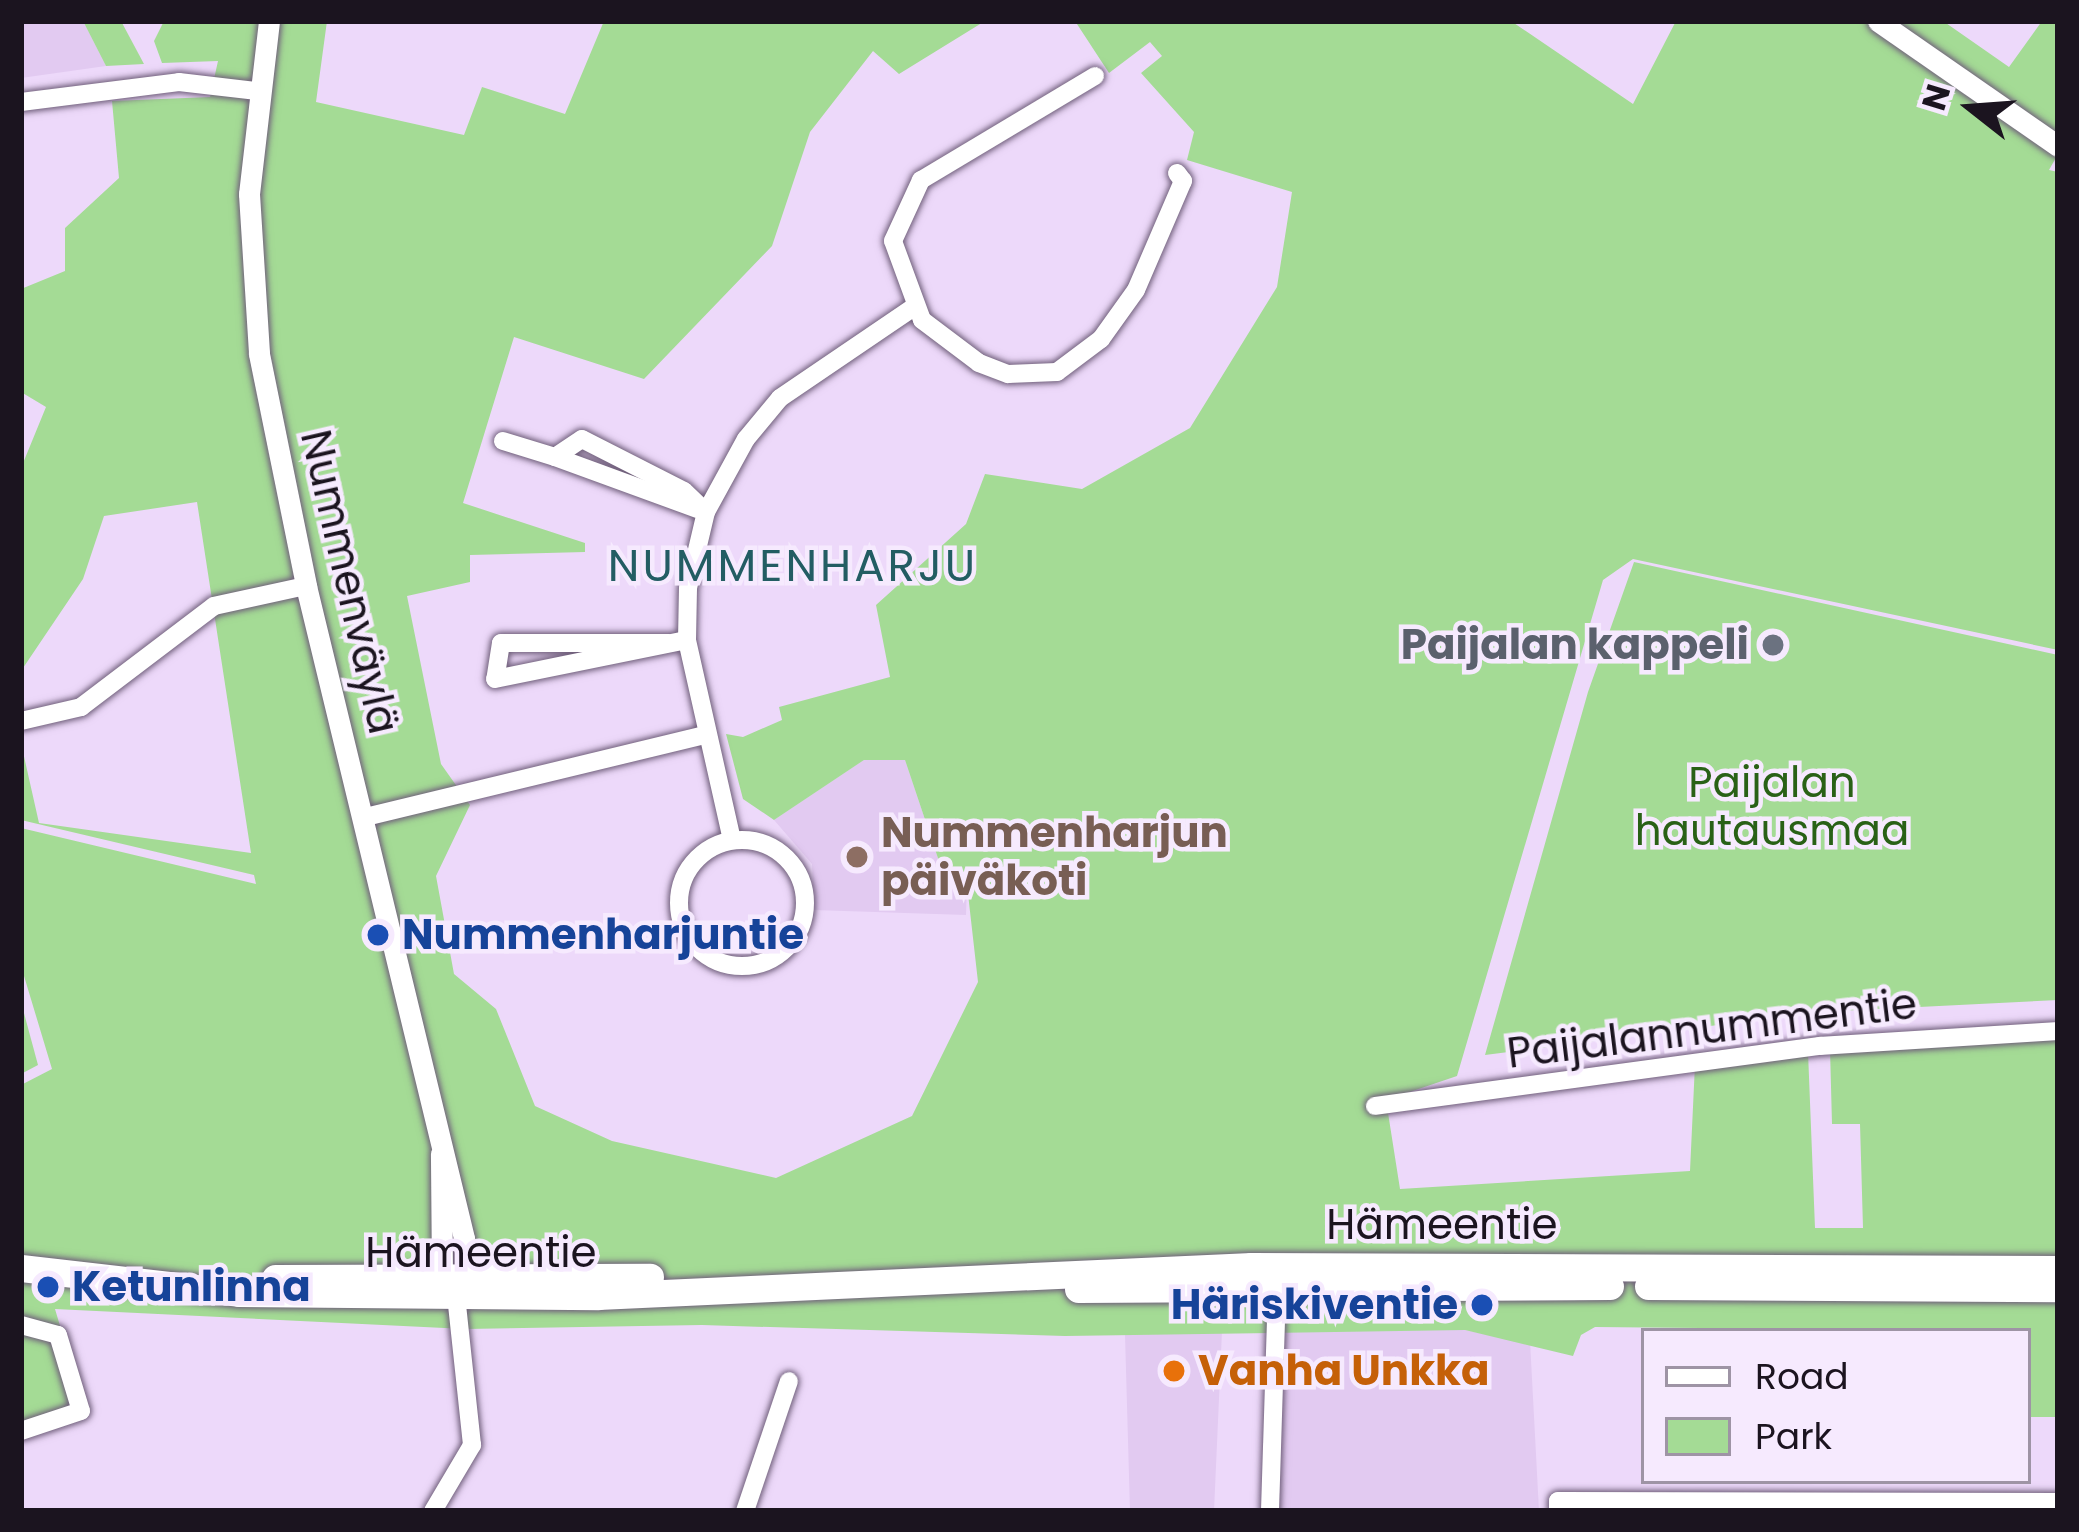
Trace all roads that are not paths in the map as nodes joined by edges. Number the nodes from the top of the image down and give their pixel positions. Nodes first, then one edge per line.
1 (269, 21) edge
2 (1878, 21) edge
3 (1095, 76) dead end
4 (257, 91) junction
5 (21, 102) edge
6 (2058, 146) edge
7 (1177, 173) dead end
8 (914, 307) junction
9 (503, 441) dead end
10 (702, 511) junction
11 (306, 586) junction
12 (678, 642) junction
13 (21, 721) edge
14 (705, 735) junction
15 (366, 817) junction
16 (732, 841) junction
17 (2058, 1031) edge
18 (1375, 1106) dead end
19 (21, 1268) edge
20 (2058, 1269) edge
21 (1276, 1278) junction
22 (456, 1282) junction
23 (2058, 1288) edge
24 (21, 1325) edge
25 (789, 1381) dead end
26 (21, 1431) edge
27 (2058, 1502) edge
28 (1558, 1506) edge
29 (1814, 1506) edge
30 (1965, 1506) edge
31 (434, 1511) edge
32 (746, 1511) edge
33 (1270, 1511) edge

1 - 4 street, Nummenväylä
2 - 6 street
3 - 8 street
4 - 5 street
4 - 11 street, Nummenväylä
7 - 8 street
8 - 10 street
9 - 10 street
10 - 12 street
11 - 13 street
11 - 15 street, Nummenväylä
12 - 12 street
12 - 14 street
14 - 15 street
14 - 16 street
15 - 22 street, Nummenväylä
16 - 16 street
17 - 18 street, Paijalannummentie
19 - 22 main road, Hämeentie
20 - 21 main road, Hämeentie
21 - 22 main road, Hämeentie
21 - 23 main road, Hämeentie
21 - 33 street
22 - 31 street
24 - 26 street
25 - 32 street
27 - 30 street
28 - 29 street
29 - 30 street

